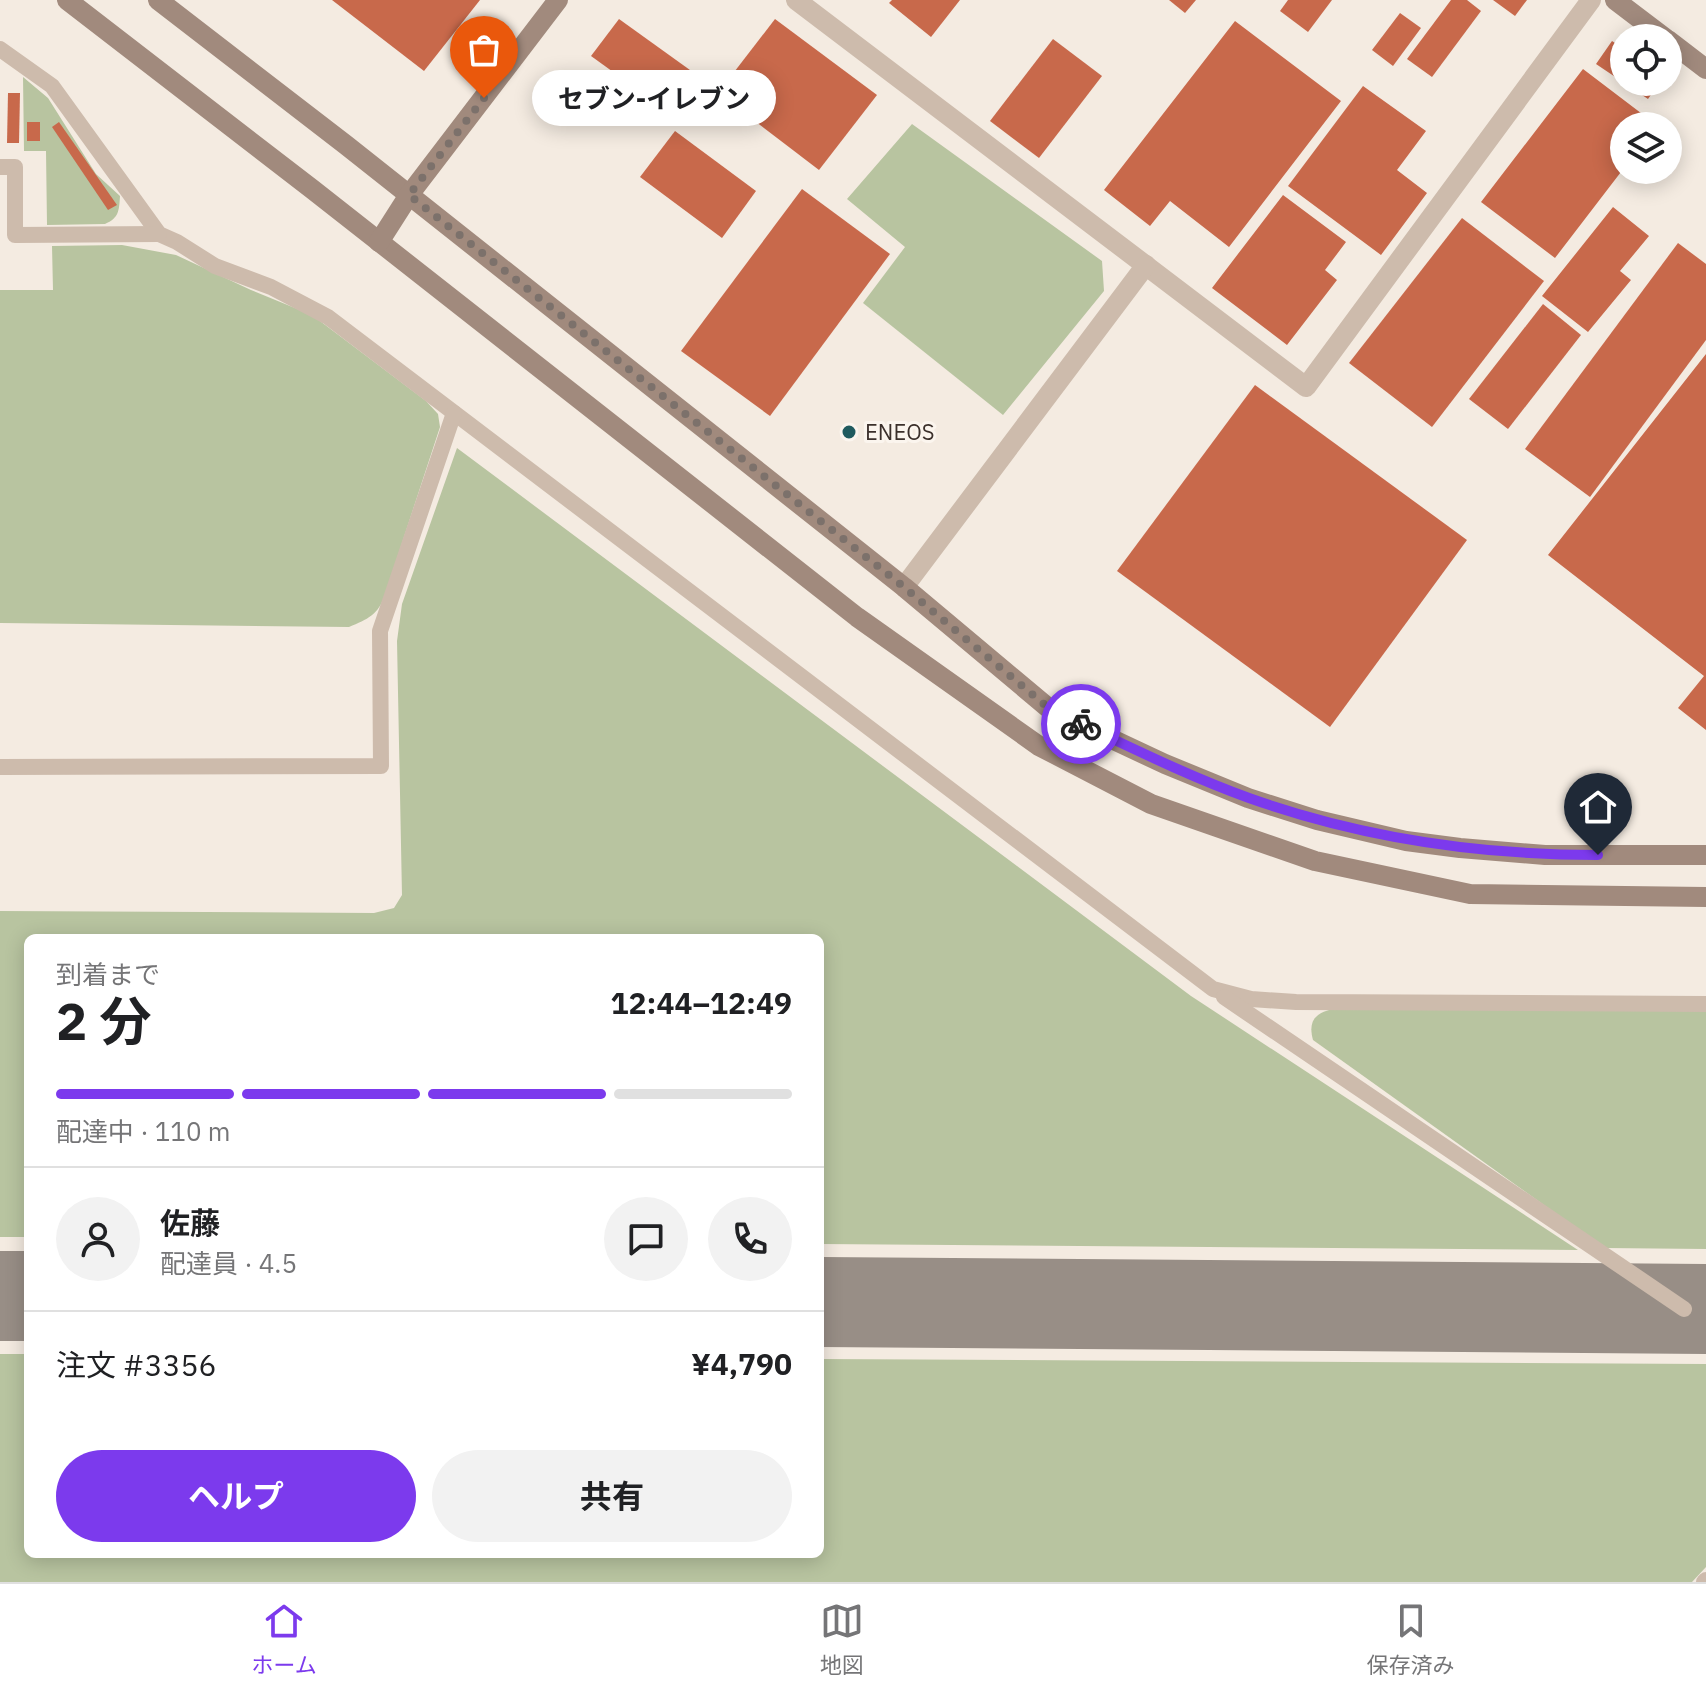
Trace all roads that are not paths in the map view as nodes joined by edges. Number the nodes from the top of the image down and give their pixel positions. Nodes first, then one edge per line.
1 (67, 0) edge
2 (158, 0) edge
3 (558, 0) edge
4 (796, 0) edge
5 (1591, 0) edge
6 (1615, 0) edge
7 (1646, 24) edge
8 (0, 49) edge
9 (1682, 51) edge
10 (1706, 69) edge
11 (0, 167) edge
12 (409, 195) junction
13 (159, 234) junction
14 (379, 242) junction
15 (1146, 265) junction
16 (454, 413) junction
17 (904, 587) junction
18 (0, 767) edge
19 (1706, 855) edge
20 (1706, 897) edge
21 (1213, 989) junction
22 (1706, 1004) edge
23 (1684, 1309) dead end

1 - 14 street
2 - 12 street
3 - 12 street
4 - 15 street
5 - 15 street
6 - 7 street
8 - 13 lane
9 - 10 street
11 - 13 lane
12 - 14 street
12 - 17 street
13 - 16 lane
14 - 20 street
15 - 17 street
16 - 18 lane
16 - 21 lane
17 - 19 street
21 - 22 lane
21 - 23 lane

